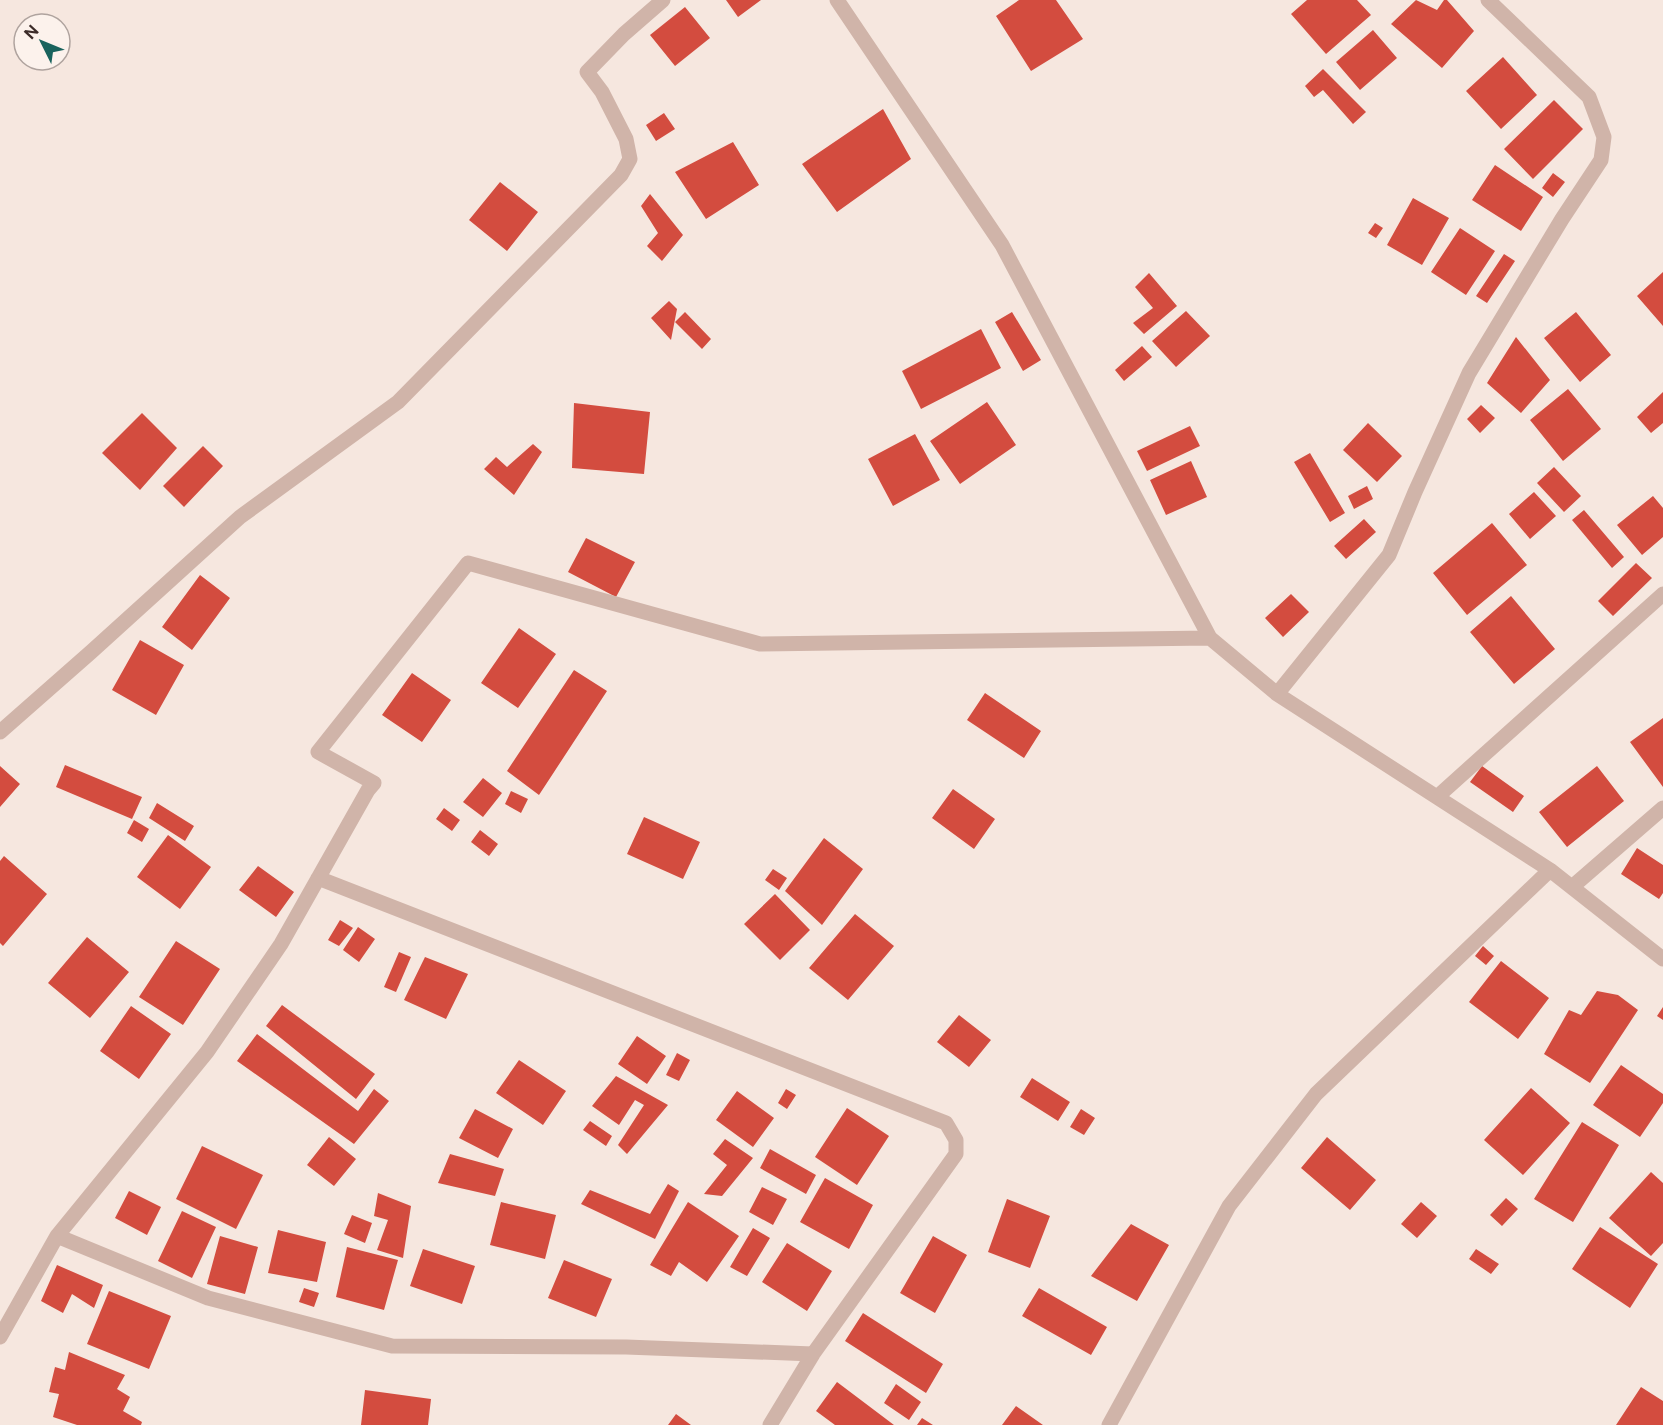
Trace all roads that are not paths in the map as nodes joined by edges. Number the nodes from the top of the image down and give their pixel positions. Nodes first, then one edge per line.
1 (663, 0) edge
2 (837, 0) edge
3 (1494, 1) edge
4 (1663, 594) edge
5 (1210, 638) junction
6 (1277, 694) junction
7 (0, 732) edge
8 (1437, 797) junction
9 (1663, 808) edge
10 (1550, 870) junction
11 (318, 878) junction
12 (1572, 888) junction
13 (1663, 959) edge
14 (57, 1236) junction
15 (0, 1337) edge
16 (813, 1354) junction
17 (770, 1425) edge
18 (1109, 1425) edge

1 - 7 street
2 - 5 street
3 - 6 street
4 - 8 street
5 - 6 street
5 - 11 street
6 - 8 street
8 - 10 street
9 - 12 street
10 - 12 street
10 - 18 street
11 - 14 street
11 - 16 street
12 - 13 street
14 - 15 street
14 - 16 street
16 - 17 street

